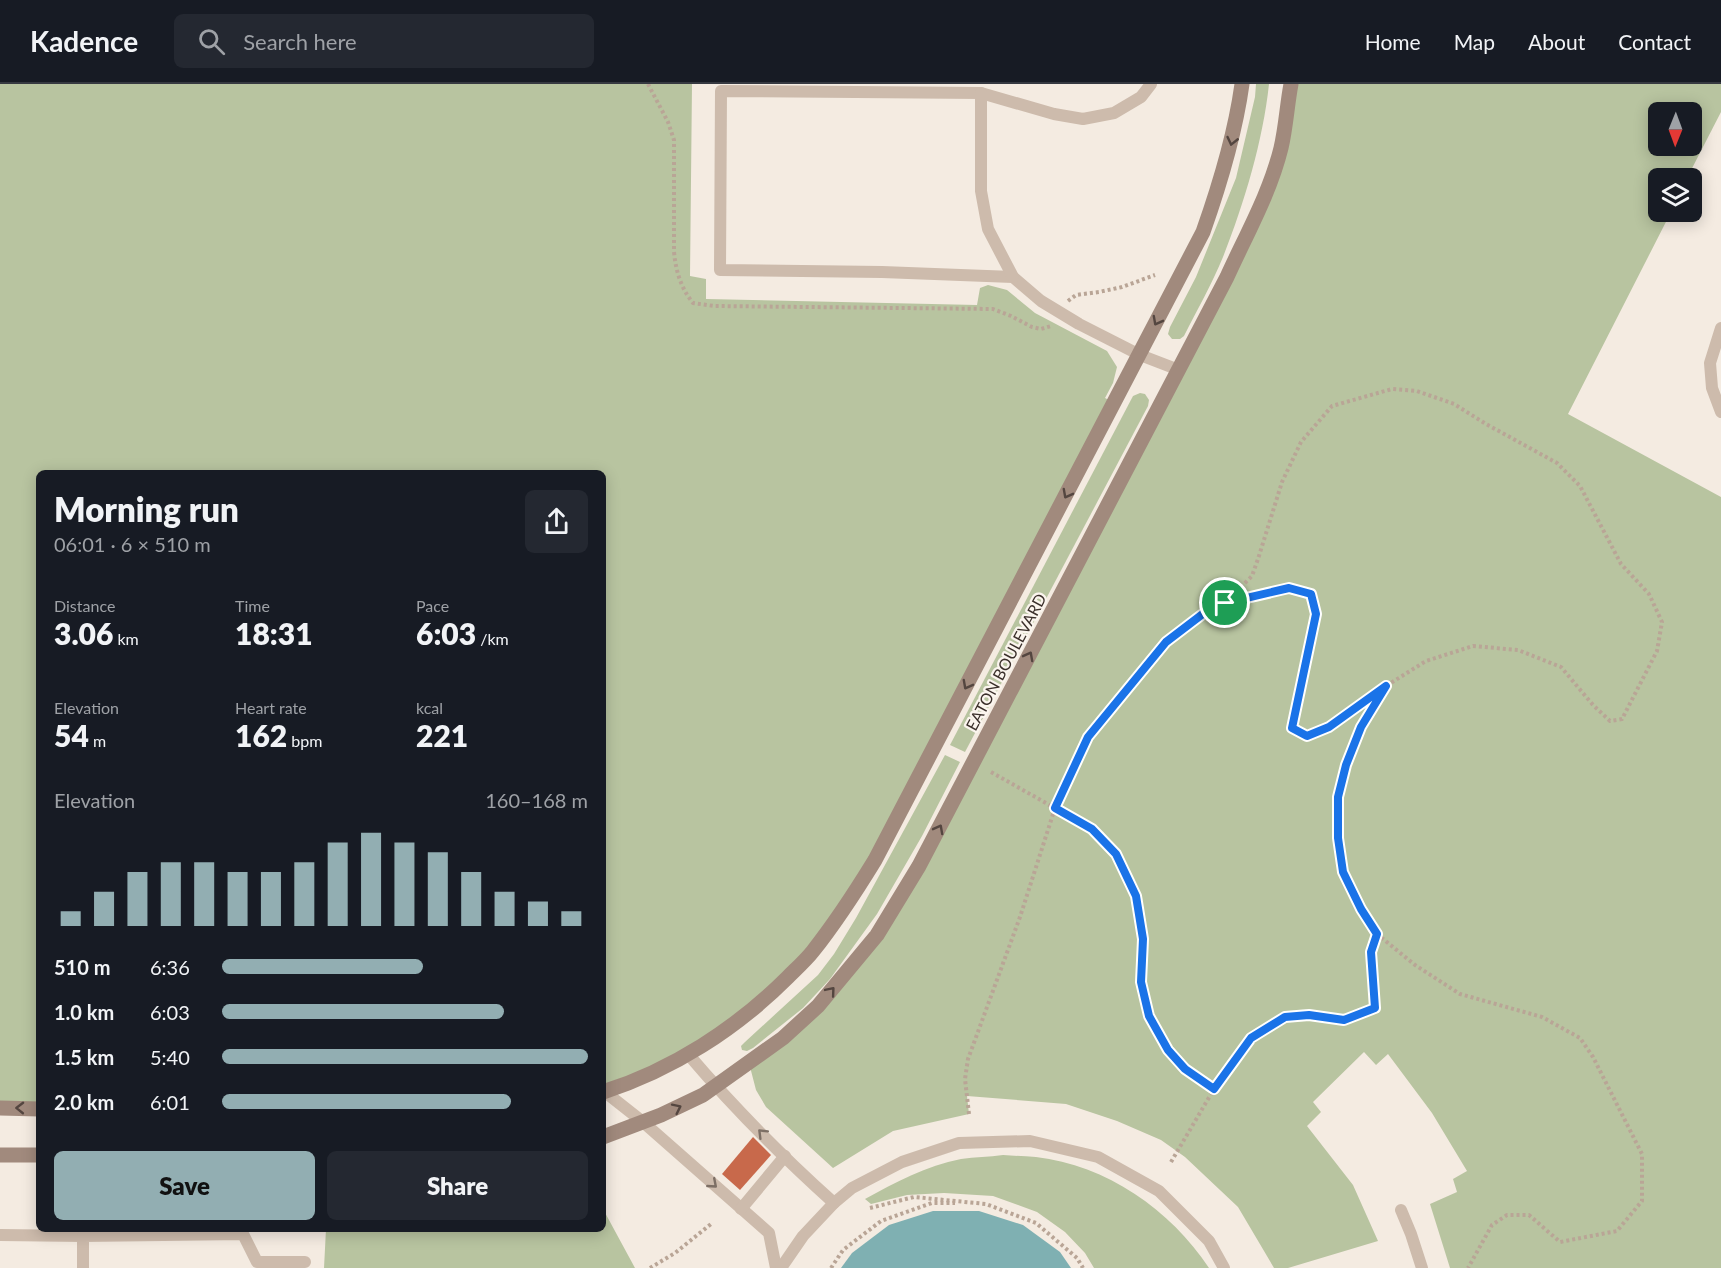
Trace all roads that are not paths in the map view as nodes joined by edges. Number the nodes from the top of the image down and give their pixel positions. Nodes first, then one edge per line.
1 (1151, 84) edge
2 (1242, 84) edge
3 (1291, 84) edge
4 (981, 93) junction
5 (1013, 277) junction
6 (1721, 328) edge
7 (1140, 355) junction
8 (1179, 370) junction
9 (1721, 412) edge
10 (688, 1054) junction
11 (715, 1086) junction
12 (606, 1091) edge
13 (606, 1094) edge
14 (0, 1108) edge
15 (36, 1109) edge
16 (643, 1122) junction
17 (606, 1136) edge
18 (0, 1155) edge
19 (36, 1155) edge
20 (785, 1156) junction
21 (834, 1203) junction
22 (741, 1209) junction
23 (1401, 1210) dead end
24 (82, 1232) edge
25 (0, 1235) edge
26 (305, 1262) dead end
27 (255, 1265) edge
28 (83, 1268) edge
29 (776, 1268) edge
30 (782, 1268) edge
31 (1224, 1268) edge
32 (1422, 1268) edge

1 - 4 lane
2 -> 7 street, EATON BOULEVARD
3 - 8 street, EATON BOULEVARD
4 - 5 lane
4 - 5 lane
5 - 7 lane
6 - 9 lane
7 - 8 lane
7 -> 10 street, EATON BOULEVARD
11 -> 8 street, EATON BOULEVARD
10 - 11 lane
10 - 12 street, EATON BOULEVARD
16 -> 11 street, EATON BOULEVARD
20 -> 11 lane
13 - 16 lane
15 -> 14 street
16 - 17 street, EATON BOULEVARD
16 -> 22 lane
18 - 19 street
20 - 21 lane
20 - 22 lane
21 - 30 lane
21 - 31 lane
22 - 29 lane
23 - 32 lane
24 - 25 lane
24 - 27 lane
24 - 28 lane
26 - 27 lane

